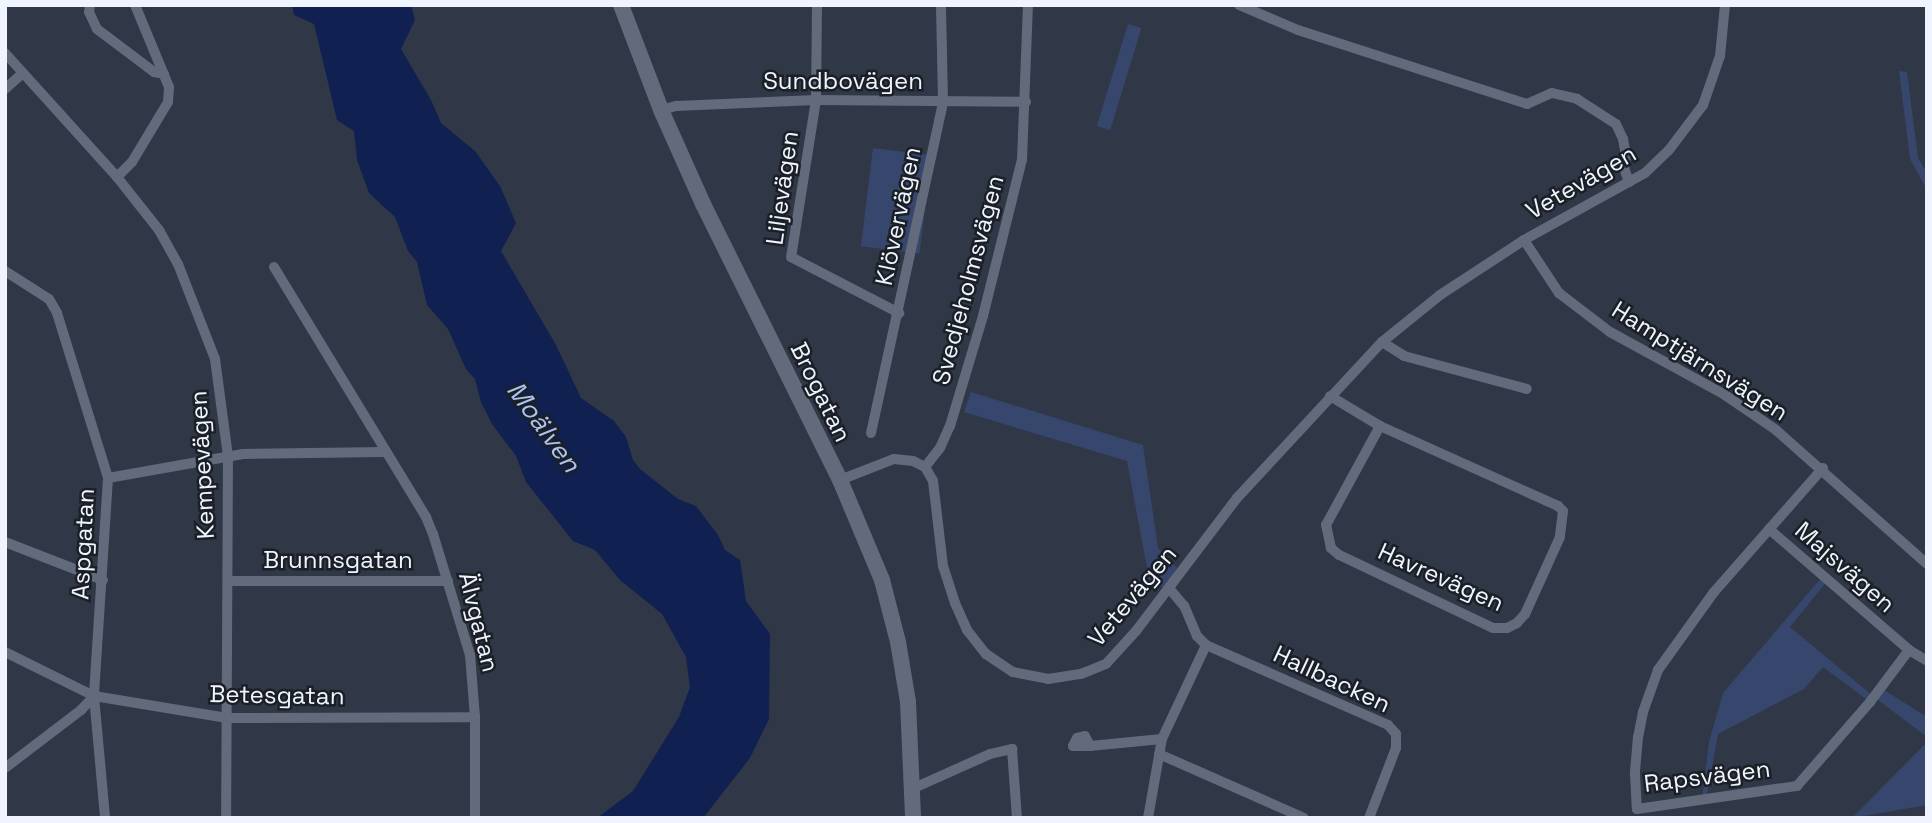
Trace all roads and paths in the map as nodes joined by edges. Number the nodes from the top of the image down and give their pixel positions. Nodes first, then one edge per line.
1 (90, 5) edge
2 (135, 5) edge
3 (621, 5) edge
4 (817, 5) edge
5 (941, 5) edge
6 (1028, 5) edge
7 (1238, 5) edge
8 (1725, 5) edge
9 (5, 54) edge
10 (23, 73) junction
11 (164, 75) junction
12 (5, 89) edge
13 (816, 100) junction
14 (943, 102) junction
15 (1026, 103) junction
16 (661, 110) junction
17 (117, 177) junction
18 (1629, 182) junction
19 (1524, 240) junction
20 (274, 267) dead end
21 (5, 271) edge
22 (899, 313) junction
23 (1382, 342) junction
24 (1527, 389) dead end
25 (1330, 396) junction
26 (1380, 426) junction
27 (872, 433) dead end
28 (384, 452) junction
29 (228, 456) junction
30 (925, 467) junction
31 (1823, 468) junction
32 (108, 478) junction
33 (839, 480) junction
34 (1769, 529) junction
35 (5, 542) edge
36 (1927, 565) edge
37 (103, 580) junction
38 (228, 581) junction
39 (448, 581) junction
40 (1169, 588) junction
41 (1206, 645) junction
42 (1909, 650) junction
43 (5, 652) edge
44 (1927, 661) edge
45 (93, 696) junction
46 (475, 717) junction
47 (227, 718) junction
48 (1162, 739) junction
49 (1090, 746) dead end
50 (1160, 754) junction
51 (5, 768) edge
52 (914, 788) junction
53 (105, 818) edge
54 (226, 818) edge
55 (475, 818) edge
56 (913, 818) edge
57 (1017, 818) edge
58 (1148, 818) edge
59 (1304, 818) edge
60 (1369, 818) edge

1 - 11 street
2 - 11 street
3 - 16 main road, Brogatan
4 - 13 street, Liljevägen
5 - 14 street, Klövervägen
6 - 15 street, Svedjeholmsvägen
7 - 18 street
8 - 18 street, Vetevägen
9 - 10 street, Kempevägen
10 - 12 street
10 - 17 street, Kempevägen
11 - 17 street
13 - 14 street, Sundbovägen
13 - 16 street, Sundbovägen
13 - 22 street, Liljevägen
14 - 15 street, Sundbovägen
14 - 22 street, Klövervägen
15 - 30 street, Svedjeholmsvägen
16 - 33 main road, Brogatan
17 - 29 street, Kempevägen
18 - 19 street, Vetevägen
19 - 23 street, Vetevägen
19 - 31 street, Hamptjärnsvägen
20 - 28 street, Älvgatan
21 - 32 street, Aspgatan
22 - 27 street, Klövervägen
23 - 24 street
23 - 25 street, Vetevägen
25 - 26 street, Havrevägen
25 - 40 street, Vetevägen
26 - 26 street, Havrevägen
28 - 29 street
28 - 39 street, Älvgatan
29 - 32 street
29 - 38 street, Kempevägen
30 - 33 street
30 - 40 street, Vetevägen
31 - 34 street, Rapsvägen
31 - 36 street, Hamptjärnsvägen
32 - 37 street, Aspgatan
33 - 52 main road, Brogatan
34 - 42 street, Majsvägen
34 - 42 street, Rapsvägen
35 - 37 street
37 - 45 street, Aspgatan
38 - 39 street, Brunnsgatan
38 - 47 street, Kempevägen
39 - 46 street, Älvgatan
40 - 41 street
41 - 48 street
41 - 60 street, Hallbacken
42 - 44 street, Majsvägen
43 - 45 street, Betesgatan
45 - 47 street, Betesgatan
45 - 51 street
45 - 53 street, Aspgatan
46 - 47 street, Betesgatan
46 - 55 street, Älvgatan
47 - 54 street, Kempevägen
48 - 49 street
48 - 50 street
50 - 58 street
50 - 59 street
52 - 56 main road, Brogatan
52 - 57 street

